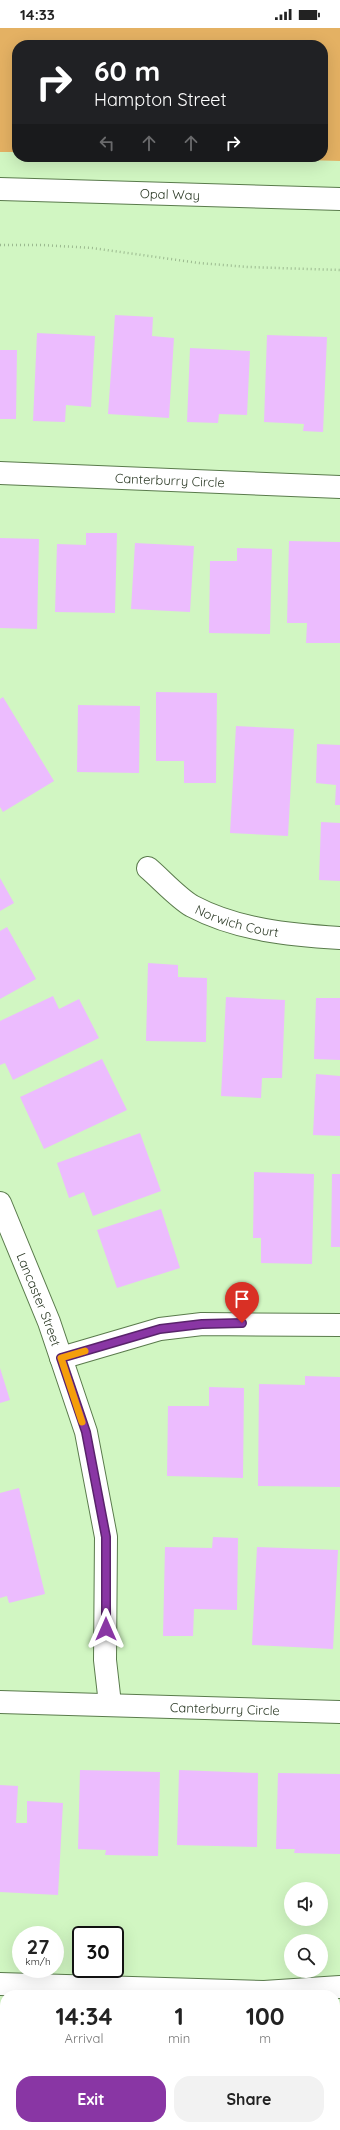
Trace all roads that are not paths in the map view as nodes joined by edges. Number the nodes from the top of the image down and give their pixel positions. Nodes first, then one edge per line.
1 (0, 189) edge
2 (340, 199) edge
3 (0, 473) edge
4 (340, 487) edge
5 (148, 868) dead end
6 (340, 938) edge
7 (0, 1203) edge
8 (340, 1325) edge
9 (61, 1358) junction
10 (0, 1702) edge
11 (110, 1704) junction
12 (340, 1712) edge
13 (0, 1984) edge
14 (340, 1986) edge
15 (198, 1990) edge
16 (289, 1990) edge

1 - 2 street, Opal Way
3 - 4 street, Canterburry Circle
5 - 6 street, Norwich Court
7 - 9 street, Lancaster Street
8 - 9 street
9 - 11 street, Lancaster Street
10 - 11 street, Canterburry Circle
11 - 12 street, Canterburry Circle
13 - 15 street
14 - 16 street

